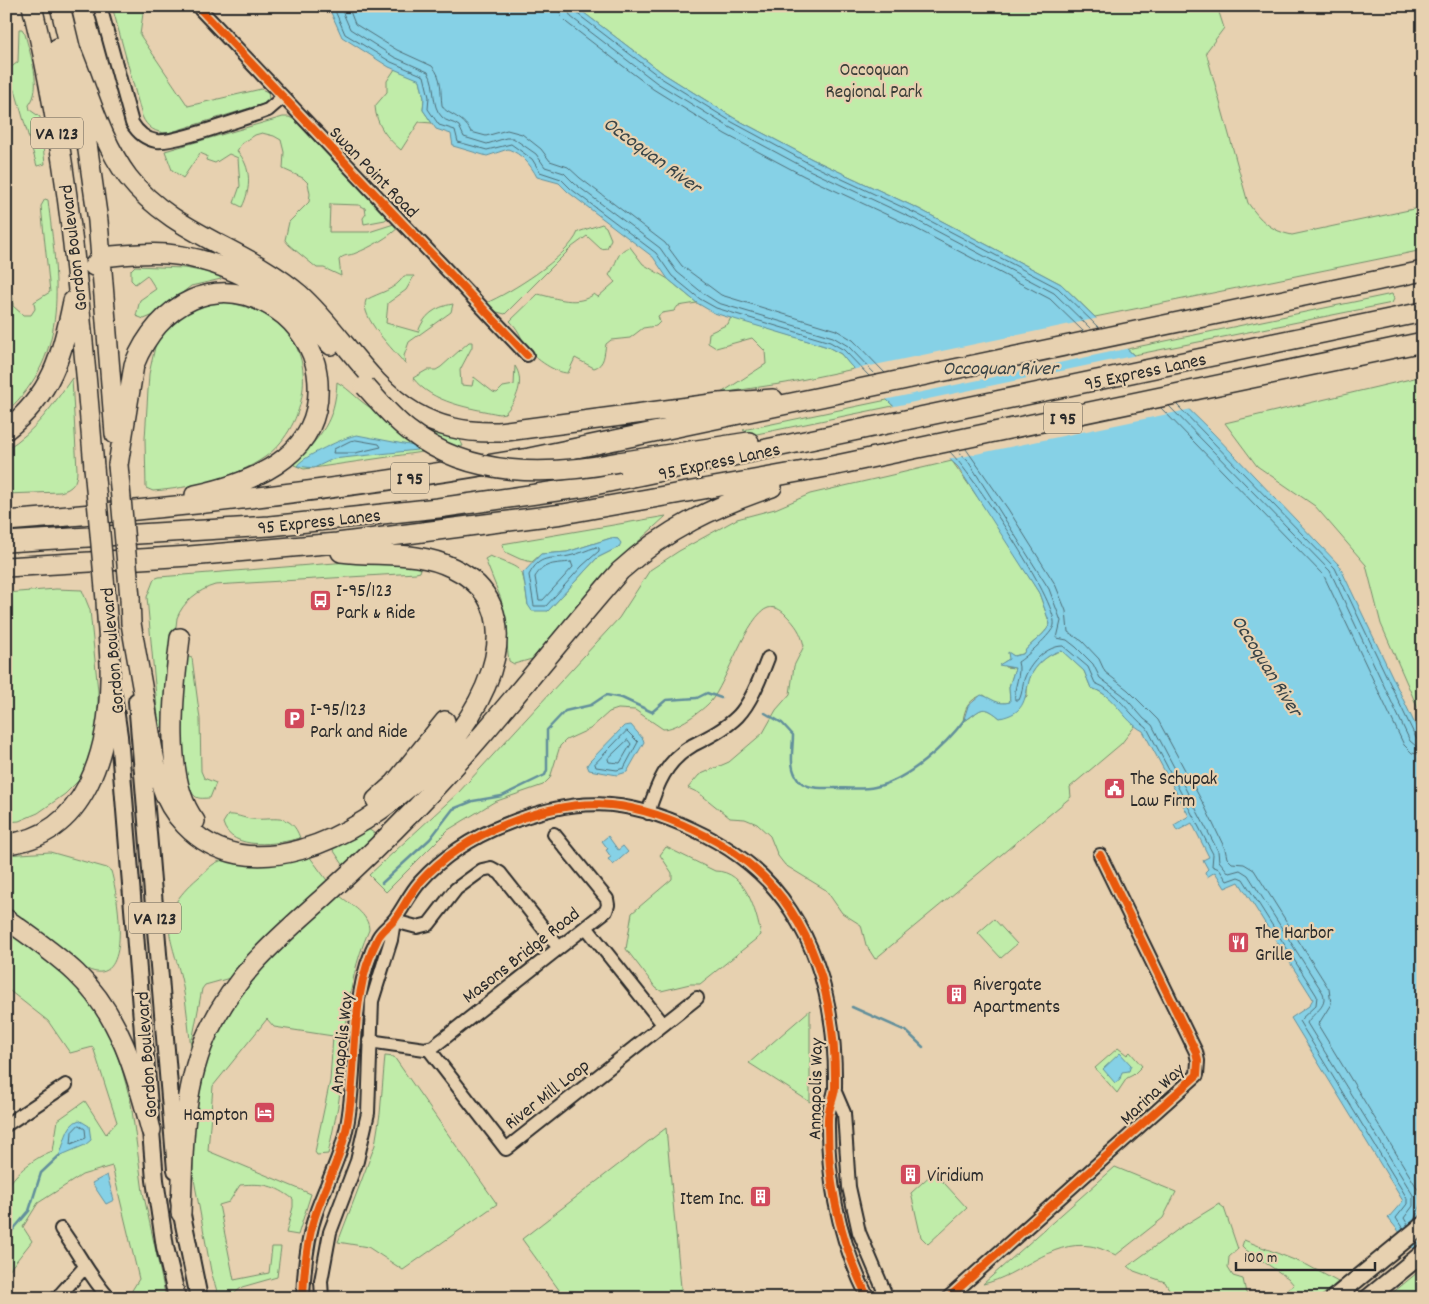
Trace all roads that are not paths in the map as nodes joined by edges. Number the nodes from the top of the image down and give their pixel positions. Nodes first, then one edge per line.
1 (32, 6) edge
2 (48, 6) edge
3 (60, 6) edge
4 (100, 6) edge
5 (200, 9) dead end
6 (72, 53) junction
7 (283, 98) junction
8 (67, 201) junction
9 (100, 239) junction
10 (1422, 271) edge
11 (78, 290) junction
12 (1423, 312) edge
13 (1423, 342) edge
14 (527, 355) dead end
15 (809, 400) junction
16 (6, 430) edge
17 (852, 432) junction
18 (118, 465) junction
19 (832, 466) junction
20 (13, 520) edge
21 (6, 542) edge
22 (293, 547) junction
23 (6, 568) edge
24 (131, 623) junction
25 (180, 638) dead end
26 (768, 658) dead end
27 (110, 681) junction
28 (445, 721) dead end
29 (648, 813) junction
30 (343, 832) junction
31 (554, 834) dead end
32 (6, 844) edge
33 (264, 855) junction
34 (1100, 855) dead end
35 (6, 919) edge
36 (394, 921) junction
37 (586, 927) junction
38 (559, 948) junction
39 (697, 998) dead end
40 (663, 1024) junction
41 (369, 1042) junction
42 (428, 1048) junction
43 (66, 1085) dead end
44 (835, 1092) junction
45 (6, 1125) edge
46 (151, 1130) junction
47 (181, 1213) junction
48 (1423, 1225) edge
49 (61, 1229) dead end
50 (1423, 1253) edge
51 (305, 1256) junction
52 (324, 1259) junction
53 (84, 1268) junction
54 (57, 1298) edge
55 (109, 1298) edge
56 (177, 1298) edge
57 (199, 1298) edge
58 (303, 1298) edge
59 (322, 1298) edge
60 (868, 1298) edge
61 (886, 1298) edge
62 (948, 1298) edge
63 (1334, 1298) edge
64 (1368, 1298) edge

1 - 8 highway, Gordon Boulevard / VA 123
2 - 9 highway
3 - 6 highway, Gordon Boulevard / VA 123
4 - 7 street
5 - 7 street, Swan Point Road
6 - 9 highway, Gordon Boulevard / VA 123
6 - 15 highway
7 - 14 street, Swan Point Road
8 - 9 highway
8 - 11 highway, Gordon Boulevard / VA 123
9 - 11 highway
9 - 17 highway, bridge
9 - 18 highway, Gordon Boulevard / VA 123
10 - 15 highway, I 95
11 - 16 highway
11 - 27 highway, Gordon Boulevard / VA 123, bridge
12 - 17 highway, 95 Express Lanes
13 - 19 highway, I 95
15 - 20 highway, I 95
17 - 21 highway, 95 Express Lanes
18 - 20 highway
18 - 24 highway, Gordon Boulevard / VA 123, bridge
19 - 22 highway, I 95
19 - 47 highway
22 - 23 highway, I 95
22 - 30 highway
24 - 33 highway
24 - 47 main road, Gordon Boulevard / VA 123
25 - 33 highway
26 - 29 street
27 - 32 highway
27 - 46 main road, Gordon Boulevard / VA 123
28 - 30 highway
29 - 36 street, Annapolis Way
29 - 44 street, Annapolis Way
30 - 33 highway
31 - 37 street, Masons Bridge Road
34 - 62 street, Marina Way
35 - 46 highway
36 - 38 street
36 - 41 street, Annapolis Way
36 - 51 street, Annapolis Way
37 - 38 street, Masons Bridge Road
37 - 40 street
38 - 42 street, Masons Bridge Road
39 - 40 street, River Mill Loop
40 - 42 street, River Mill Loop
41 - 42 street
41 - 52 street, Annapolis Way
43 - 45 street
44 - 60 street, Annapolis Way
44 - 61 street, Annapolis Way
46 - 56 main road, Gordon Boulevard / VA 123
47 - 57 main road, Gordon Boulevard / VA 123
48 - 63 main road
49 - 53 street
50 - 64 main road
51 - 52 street
51 - 58 street, Annapolis Way
52 - 59 street, Annapolis Way
53 - 54 street
53 - 55 street

